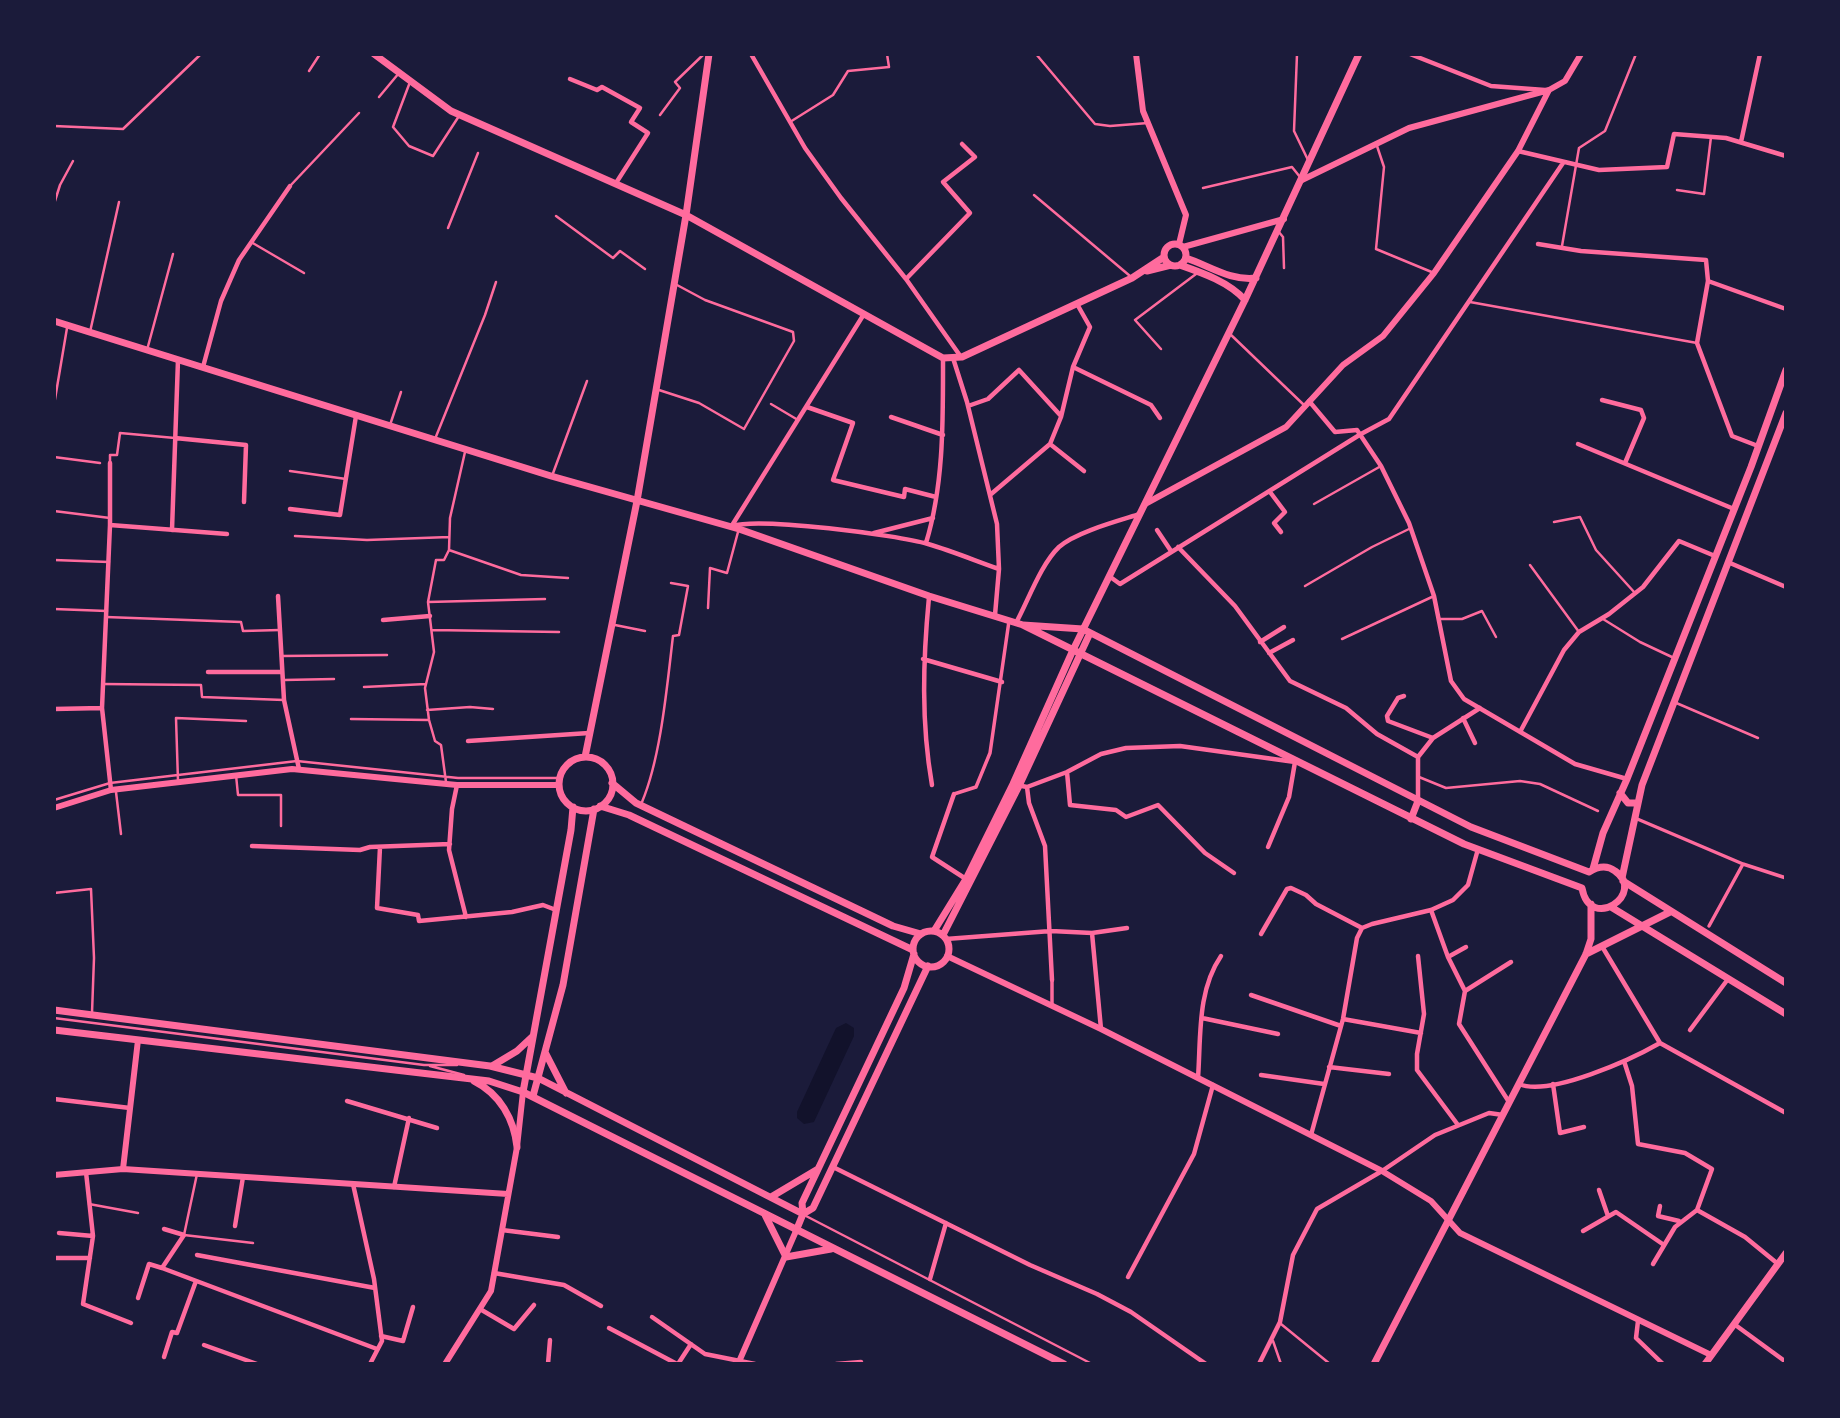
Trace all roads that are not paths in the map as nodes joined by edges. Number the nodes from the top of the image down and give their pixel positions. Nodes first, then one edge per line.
1 (201, 54) edge
2 (320, 54) edge
3 (374, 54) edge
4 (707, 54) edge
5 (751, 54) edge
6 (887, 54) edge
7 (1035, 54) edge
8 (1136, 54) edge
9 (1297, 54) edge
10 (1359, 54) edge
11 (1409, 54) edge
12 (1581, 54) edge
13 (1636, 54) edge
14 (1760, 54) edge
15 (309, 71) dead end
16 (399, 73) junction
17 (570, 79) dead end
18 (410, 82) junction
19 (1549, 90) junction
20 (379, 97) dead end
21 (359, 113) dead end
22 (459, 115) junction
23 (660, 115) dead end
24 (790, 122) junction
25 (1148, 123) junction
26 (54, 126) edge
27 (1711, 137) junction
28 (1741, 142) junction
29 (962, 144) dead end
30 (1376, 144) junction
31 (1518, 151) junction
32 (478, 153) dead end
33 (1786, 156) edge
34 (73, 161) dead end
35 (1310, 163) junction
36 (1563, 163) junction
37 (1576, 166) junction
38 (1302, 180) junction
39 (616, 183) junction
40 (290, 186) joint
41 (1203, 188) dead end
42 (1678, 190) dead end
43 (1034, 195) dead end
44 (119, 202) dead end
45 (54, 204) edge
46 (685, 215) junction
47 (556, 216) dead end
48 (1284, 219) junction
49 (448, 228) dead end
50 (1278, 231) junction
51 (251, 242) junction
52 (1538, 244) dead end
53 (1181, 246) junction
54 (1562, 247) junction
55 (173, 254) dead end
56 (1164, 257) junction
57 (1186, 258) junction
58 (1171, 265) junction
59 (1180, 265) junction
60 (1284, 268) dead end
61 (645, 269) dead end
62 (1143, 272) junction
63 (1199, 272) junction
64 (304, 273) dead end
65 (1434, 273) junction
66 (1132, 278) junction
67 (1256, 278) junction
68 (906, 279) junction
69 (1708, 281) junction
70 (496, 282) dead end
71 (674, 283) junction
72 (1245, 300) junction
73 (1468, 302) junction
74 (1076, 304) junction
75 (1786, 309) edge
76 (864, 314) junction
77 (54, 321) edge
78 (67, 325) junction
79 (90, 332) junction
80 (1229, 333) junction
81 (1697, 343) junction
82 (1161, 349) dead end
83 (147, 350) junction
84 (943, 358) junction
85 (958, 358) junction
86 (178, 360) junction
87 (203, 367) junction
88 (1073, 367) junction
89 (1786, 370) edge
90 (587, 381) dead end
91 (656, 389) junction
92 (401, 392) dead end
93 (1602, 400) dead end
94 (1307, 403) junction
95 (771, 404) dead end
96 (54, 405) edge
97 (968, 405) junction
98 (807, 407) junction
99 (1786, 413) edge
100 (356, 415) junction
101 (891, 417) dead end
102 (1061, 417) junction
103 (1160, 418) dead end
104 (798, 421) junction
105 (390, 425) junction
106 (1361, 434) junction
107 (943, 435) junction
108 (176, 438) junction
109 (435, 439) junction
110 (1050, 444) junction
111 (1578, 444) dead end
112 (1758, 446) junction
113 (466, 449) junction
114 (54, 457) edge
115 (100, 463) dead end
116 (110, 463) joint
117 (1625, 463) junction
118 (1381, 466) junction
119 (290, 471) dead end
120 (1084, 471) dead end
121 (551, 476) junction
122 (346, 479) junction
123 (1270, 492) junction
124 (990, 495) junction
125 (936, 497) junction
126 (636, 501) junction
127 (244, 502) dead end
128 (1314, 504) dead end
129 (1145, 505) junction
130 (290, 509) dead end
131 (1734, 509) junction
132 (54, 511) edge
133 (1141, 513) junction
134 (110, 518) junction
135 (934, 518) junction
136 (1554, 522) dead end
137 (110, 525) junction
138 (735, 528) junction
139 (1410, 528) junction
140 (172, 530) junction
141 (1157, 530) dead end
142 (1281, 532) dead end
143 (227, 534) dead end
144 (869, 535) junction
145 (295, 536) dead end
146 (449, 537) junction
147 (926, 543) junction
148 (1178, 547) junction
149 (449, 551) junction
150 (1171, 551) junction
151 (1715, 556) junction
152 (54, 560) edge
153 (108, 562) junction
154 (1730, 562) junction
155 (1530, 565) dead end
156 (999, 569) junction
157 (1109, 576) junction
158 (568, 578) dead end
159 (671, 583) dead end
160 (1305, 586) dead end
161 (1786, 587) edge
162 (1635, 593) junction
163 (278, 596) dead end
164 (929, 596) junction
165 (1434, 596) junction
166 (544, 599) dead end
167 (428, 601) junction
168 (708, 608) dead end
169 (54, 609) edge
170 (106, 614) junction
171 (430, 616) junction
172 (995, 616) junction
173 (1602, 618) junction
174 (383, 620) dead end
175 (1439, 620) junction
176 (1016, 623) junction
177 (611, 625) junction
178 (1284, 627) dead end
179 (280, 630) junction
180 (432, 630) junction
181 (645, 631) dead end
182 (1086, 631) junction
183 (559, 632) dead end
184 (1579, 632) junction
185 (1496, 637) dead end
186 (1342, 639) dead end
187 (1293, 640) dead end
188 (1260, 642) junction
189 (1076, 652) junction
190 (1269, 653) junction
191 (387, 655) dead end
192 (281, 656) junction
193 (1674, 658) junction
194 (923, 659) junction
195 (208, 672) dead end
196 (282, 672) junction
197 (334, 679) dead end
198 (283, 680) junction
199 (1002, 682) junction
200 (103, 684) junction
201 (426, 684) junction
202 (364, 687) dead end
203 (1404, 696) dead end
204 (284, 700) junction
205 (1674, 702) junction
206 (102, 708) junction
207 (1480, 708) junction
208 (54, 709) edge
209 (493, 709) dead end
210 (427, 710) junction
211 (1463, 718) junction
212 (351, 719) dead end
213 (429, 720) junction
214 (246, 721) dead end
215 (1520, 732) junction
216 (589, 733) junction
217 (1433, 738) junction
218 (1758, 738) dead end
219 (468, 741) dead end
220 (1475, 743) dead end
221 (584, 757) junction
222 (1418, 757) junction
223 (1294, 762) junction
224 (298, 765) junction
225 (1067, 772) junction
226 (236, 775) junction
227 (1419, 776) junction
228 (178, 778) junction
229 (445, 779) junction
230 (1627, 779) junction
231 (559, 781) junction
232 (612, 783) junction
233 (457, 785) junction
234 (932, 785) dead end
235 (1020, 786) junction
236 (112, 787) junction
237 (1620, 793) junction
238 (954, 794) joint
239 (54, 800) edge
240 (1418, 801) junction
241 (1638, 803) junction
242 (640, 806) junction
243 (573, 807) junction
244 (54, 808) edge
245 (597, 808) junction
246 (1598, 811) dead end
247 (1635, 817) junction
248 (1411, 819) junction
249 (281, 826) dead end
250 (121, 834) dead end
251 (450, 844) junction
252 (252, 846) dead end
253 (380, 847) junction
254 (1268, 847) dead end
255 (1478, 849) junction
256 (1744, 864) junction
257 (1591, 871) junction
258 (1234, 873) dead end
259 (1786, 878) edge
260 (965, 879) junction
261 (1623, 879) junction
262 (796, 880) junction
263 (791, 892) junction
264 (54, 893) edge
265 (1591, 904) junction
266 (1611, 907) junction
267 (556, 910) junction
268 (1431, 910) junction
269 (1670, 912) junction
270 (466, 917) junction
271 (1709, 926) dead end
272 (1644, 927) junction
273 (1127, 928) dead end
274 (1362, 928) junction
275 (934, 931) junction
276 (1051, 931) junction
277 (1092, 933) junction
278 (921, 934) junction
279 (1261, 934) dead end
280 (944, 937) junction
281 (1466, 947) dead end
282 (1603, 947) junction
283 (914, 952) junction
284 (1586, 954) junction
285 (947, 956) junction
286 (1221, 956) dead end
287 (1418, 956) dead end
288 (1448, 957) junction
289 (1511, 962) dead end
290 (928, 966) junction
291 (1728, 979) junction
292 (1052, 980) joint
293 (1786, 983) edge
294 (1465, 991) junction
295 (1251, 995) dead end
296 (1052, 1006) junction
297 (54, 1010) edge
298 (1786, 1014) edge
299 (92, 1015) junction
300 (54, 1018) edge
301 (1202, 1018) junction
302 (1343, 1019) junction
303 (1341, 1026) junction
304 (1101, 1029) junction
305 (54, 1030) edge
306 (1690, 1030) dead end
307 (1421, 1033) junction
308 (1278, 1034) dead end
309 (533, 1036) junction
310 (138, 1040) junction
311 (1660, 1043) junction
312 (545, 1052) junction
313 (1624, 1061) junction
314 (424, 1065) junction
315 (491, 1066) junction
316 (1329, 1067) junction
317 (525, 1074) junction
318 (1261, 1074) dead end
319 (1389, 1074) dead end
320 (1198, 1078) junction
321 (471, 1079) junction
322 (538, 1079) junction
323 (489, 1081) junction
324 (1324, 1084) junction
325 (1518, 1084) junction
326 (1553, 1084) junction
327 (1213, 1085) junction
328 (523, 1092) junction
329 (567, 1093) junction
330 (533, 1096) junction
331 (54, 1098) edge
332 (347, 1101) dead end
333 (1509, 1103) junction
334 (130, 1108) junction
335 (1786, 1113) edge
336 (1503, 1115) junction
337 (409, 1118) junction
338 (1458, 1125) junction
339 (1584, 1127) dead end
340 (437, 1128) dead end
341 (1311, 1136) junction
342 (517, 1147) junction
343 (832, 1167) junction
344 (123, 1169) junction
345 (819, 1169) junction
346 (1382, 1171) junction
347 (86, 1172) junction
348 (197, 1174) junction
349 (54, 1175) edge
350 (243, 1177) junction
351 (353, 1184) junction
352 (394, 1186) junction
353 (1599, 1190) dead end
354 (508, 1194) junction
355 (771, 1197) junction
356 (89, 1204) junction
357 (1661, 1206) dead end
358 (1696, 1210) junction
359 (138, 1213) dead end
360 (803, 1214) junction
361 (764, 1215) junction
362 (1608, 1216) junction
363 (1448, 1221) junction
364 (1680, 1222) junction
365 (946, 1223) junction
366 (235, 1226) dead end
367 (164, 1229) dead end
368 (502, 1230) junction
369 (796, 1231) junction
370 (1583, 1231) dead end
371 (59, 1233) dead end
372 (184, 1235) junction
373 (93, 1236) junction
374 (558, 1237) dead end
375 (253, 1243) dead end
376 (1664, 1245) junction
377 (832, 1248) junction
378 (1786, 1253) edge
379 (197, 1255) dead end
380 (786, 1257) junction
381 (54, 1258) edge
382 (90, 1258) junction
383 (1777, 1264) junction
384 (1653, 1265) dead end
385 (162, 1268) junction
386 (494, 1273) junction
387 (1128, 1277) dead end
388 (930, 1279) junction
389 (196, 1281) junction
390 (375, 1288) junction
391 (138, 1298) dead end
392 (534, 1305) dead end
393 (413, 1307) dead end
394 (601, 1307) dead end
395 (480, 1309) junction
396 (652, 1317) dead end
397 (1638, 1321) junction
398 (1280, 1322) junction
399 (131, 1323) dead end
400 (1733, 1324) junction
401 (609, 1328) dead end
402 (381, 1336) junction
403 (1272, 1338) junction
404 (550, 1340) dead end
405 (691, 1344) junction
406 (204, 1345) dead end
407 (377, 1349) junction
408 (1711, 1355) junction
409 (164, 1357) dead end
410 (1786, 1362) edge
411 (738, 1363) edge
412 (860, 1363) edge
413 (257, 1364) edge
414 (370, 1364) edge
415 (445, 1364) edge
416 (548, 1364) edge
417 (677, 1364) edge
418 (755, 1364) edge
419 (836, 1364) edge
420 (1064, 1364) edge
421 (1092, 1364) edge
422 (1206, 1364) edge
423 (1259, 1364) edge
424 (1281, 1364) edge
425 (1330, 1364) edge
426 (1374, 1364) edge
427 (1663, 1364) edge
428 (1705, 1364) edge

1 - 26 lane
2 - 15 lane
3 - 16 main road
4 - 23 lane
4 - 46 main road
5 - 24 street
6 - 24 lane
7 - 25 lane
8 - 25 street
9 - 35 lane
10 - 35 main road
11 - 19 street
12 - 19 street
13 - 37 lane
14 - 28 street
16 - 18 main road
16 - 20 lane
17 - 39 street
18 - 22 main road
18 - 22 lane
19 - 30 street
19 - 31 street
21 - 40 lane
22 - 39 main road
24 - 68 street
25 - 53 street
27 - 28 street
27 - 37 street
27 - 42 lane
28 - 33 street
29 - 68 street
30 - 38 street
30 - 65 lane
31 - 36 street
31 - 65 street
32 - 49 lane
34 - 45 lane
35 - 38 main road
36 - 37 street
36 - 73 street
37 - 54 lane
38 - 41 lane
38 - 48 main road
39 - 46 main road
40 - 51 street
43 - 66 lane
44 - 79 lane
46 - 71 main road
46 - 76 main road
47 - 61 lane
48 - 50 main road
48 - 53 street
50 - 60 lane
50 - 67 main road
51 - 64 lane
51 - 87 street
52 - 54 street
53 - 56 main road
53 - 57 main road
54 - 69 street
55 - 83 lane
56 - 58 main road
56 - 62 main road
57 - 59 main road
57 - 67 main road
58 - 59 main road
58 - 62 main road
59 - 63 main road
62 - 66 main road
63 - 72 main road
63 - 82 lane
65 - 94 street
66 - 74 main road
67 - 72 main road
68 - 85 street
69 - 75 street
69 - 81 street
70 - 109 lane
71 - 91 main road
71 - 91 lane
72 - 80 main road
73 - 81 lane
73 - 106 street
74 - 85 main road
74 - 88 street
76 - 84 main road
76 - 98 street
77 - 78 main road
78 - 79 main road
78 - 96 lane
79 - 83 main road
80 - 94 lane
80 - 129 main road
81 - 112 street
83 - 86 main road
84 - 85 main road
84 - 107 street
85 - 97 street
86 - 87 main road
86 - 108 street
87 - 100 main road
88 - 102 street
88 - 103 street
89 - 112 main road
90 - 121 lane
91 - 126 main road
92 - 105 lane
93 - 117 street
94 - 106 street
94 - 129 street
95 - 104 lane
97 - 102 street
97 - 124 street
98 - 104 street
98 - 125 street
99 - 154 main road
100 - 105 main road
100 - 122 street
101 - 107 street
102 - 110 street
104 - 138 street
105 - 109 main road
106 - 118 street
106 - 123 street
107 - 125 street
108 - 116 lane
108 - 127 street
108 - 140 street
109 - 113 main road
110 - 120 street
110 - 124 street
111 - 117 street
112 - 131 main road
113 - 121 main road
113 - 146 lane
114 - 115 lane
116 - 134 street
117 - 131 street
118 - 128 lane
118 - 139 street
119 - 122 lane
121 - 126 main road
122 - 130 street
123 - 142 street
123 - 148 street
124 - 156 street
125 - 135 street
126 - 138 main road
126 - 177 main road
129 - 133 main road
131 - 151 main road
132 - 134 lane
133 - 157 main road
133 - 176 street
134 - 137 street
135 - 144 street
135 - 147 street
136 - 162 lane
137 - 140 street
137 - 153 street
138 - 144 street
138 - 164 main road
138 - 168 lane
139 - 160 lane
139 - 165 street
140 - 143 street
141 - 150 street
144 - 147 street
145 - 146 lane
146 - 149 lane
147 - 156 street
148 - 150 street
148 - 188 street
149 - 158 lane
149 - 167 lane
150 - 157 street
151 - 154 main road
151 - 162 street
151 - 193 main road
152 - 153 lane
153 - 170 street
154 - 161 street
154 - 205 main road
155 - 184 lane
156 - 172 street
157 - 182 main road
159 - 242 lane
162 - 173 street
163 - 179 street
164 - 172 main road
164 - 194 street
165 - 175 street
165 - 186 lane
166 - 167 lane
167 - 171 lane
169 - 170 lane
170 - 179 lane
170 - 200 street
171 - 174 street
171 - 180 lane
172 - 176 main road
173 - 184 street
173 - 193 lane
175 - 185 lane
175 - 207 street
176 - 182 main road
176 - 189 main road
176 - 199 street
177 - 181 lane
177 - 216 main road
178 - 188 street
179 - 192 street
180 - 183 lane
180 - 201 lane
182 - 189 main road
182 - 240 main road
184 - 215 street
187 - 190 street
188 - 190 street
189 - 223 main road
189 - 235 main road
190 - 222 street
191 - 192 lane
192 - 196 street
193 - 230 main road
194 - 199 street
194 - 234 street
195 - 196 street
196 - 198 street
197 - 198 lane
198 - 204 street
199 - 238 street
200 - 204 lane
200 - 206 street
201 - 202 lane
201 - 210 lane
203 - 217 street
204 - 224 street
205 - 218 lane
205 - 241 main road
206 - 208 street
206 - 236 street
207 - 211 street
207 - 215 street
209 - 210 lane
210 - 213 lane
211 - 217 street
211 - 220 street
212 - 213 lane
213 - 229 lane
214 - 228 lane
215 - 230 street
216 - 219 street
216 - 221 main road
217 - 222 street
221 - 231 main road
221 - 232 main road
222 - 227 street
223 - 225 street
223 - 248 main road
223 - 254 street
224 - 226 street
224 - 228 lane
224 - 229 street
225 - 235 street
225 - 258 street
226 - 228 street
226 - 249 lane
227 - 240 street
227 - 246 lane
228 - 236 street
229 - 231 lane
229 - 233 street
230 - 237 main road
231 - 233 street
231 - 243 main road
232 - 242 main road
232 - 245 main road
233 - 251 street
235 - 260 main road
235 - 276 street
235 - 280 main road
236 - 239 lane
236 - 244 street
236 - 250 lane
237 - 241 main road
237 - 257 main road
238 - 260 street
240 - 248 main road
240 - 257 main road
241 - 247 main road
242 - 262 main road
243 - 245 main road
243 - 267 main road
245 - 263 main road
245 - 312 main road
247 - 256 street
247 - 261 main road
248 - 255 main road
251 - 253 street
251 - 270 street
252 - 253 street
253 - 270 street
255 - 265 main road
255 - 268 street
256 - 259 street
256 - 271 street
257 - 261 main road
260 - 275 main road
261 - 266 main road
261 - 269 main road
262 - 263 main road
262 - 278 main road
263 - 283 main road
264 - 299 lane
265 - 266 main road
265 - 284 main road
266 - 272 main road
267 - 270 street
267 - 309 main road
268 - 274 street
268 - 288 street
269 - 272 main road
269 - 293 main road
272 - 282 main road
272 - 291 main road
273 - 277 street
274 - 279 street
274 - 302 street
275 - 278 main road
275 - 280 main road
276 - 277 street
276 - 280 street
276 - 292 street
277 - 304 street
278 - 283 main road
280 - 285 main road
281 - 288 street
282 - 284 main road
282 - 311 street
283 - 290 main road
283 - 345 main road
284 - 325 main road
285 - 290 main road
285 - 296 street
286 - 301 street
287 - 307 street
288 - 294 street
289 - 294 street
290 - 343 main road
291 - 298 main road
291 - 306 street
292 - 296 street
294 - 333 street
295 - 303 street
296 - 304 street
297 - 299 main road
299 - 315 main road
300 - 314 lane
301 - 308 street
301 - 320 street
302 - 303 street
302 - 307 street
303 - 316 street
304 - 320 street
305 - 310 main road
307 - 338 street
309 - 315 main road
309 - 317 main road
310 - 321 main road
310 - 334 street
311 - 313 street
311 - 335 street
312 - 322 main road
312 - 329 main road
313 - 326 street
313 - 358 street
314 - 315 lane
314 - 323 lane
315 - 317 main road
316 - 319 street
316 - 324 street
317 - 322 main road
317 - 328 main road
318 - 324 street
320 - 327 street
321 - 323 main road
321 - 342 main road
322 - 329 main road
322 - 330 main road
323 - 328 main road
324 - 341 street
325 - 326 street
325 - 333 main road
326 - 339 street
327 - 341 street
327 - 387 street
328 - 330 main road
328 - 342 street
329 - 355 main road
330 - 361 main road
331 - 334 street
332 - 337 street
333 - 336 main road
334 - 344 street
336 - 338 street
336 - 363 main road
337 - 340 street
337 - 352 street
338 - 346 street
341 - 346 street
342 - 354 street
343 - 360 main road
343 - 365 street
344 - 347 street
344 - 348 street
345 - 355 main road
345 - 360 main road
346 - 363 street
346 - 398 street
347 - 349 street
347 - 356 street
348 - 350 street
348 - 372 lane
350 - 351 street
350 - 366 street
351 - 352 street
351 - 390 street
352 - 354 street
353 - 362 street
354 - 368 street
355 - 360 main road
356 - 359 lane
356 - 373 street
357 - 364 street
358 - 364 street
358 - 383 street
360 - 369 main road
360 - 388 lane
361 - 369 main road
361 - 380 main road
362 - 370 street
362 - 376 street
363 - 397 street
363 - 426 main road
364 - 376 street
365 - 388 street
365 - 422 street
367 - 372 street
368 - 374 street
368 - 386 street
369 - 377 main road
369 - 380 street
371 - 373 street
372 - 375 lane
372 - 385 street
373 - 382 street
376 - 384 street
377 - 380 main road
377 - 420 main road
378 - 383 main road
379 - 390 street
380 - 411 street
381 - 382 street
382 - 399 street
383 - 400 main road
385 - 389 street
385 - 391 street
386 - 394 street
386 - 395 street
388 - 421 lane
389 - 407 street
389 - 409 street
390 - 402 street
392 - 395 street
393 - 402 street
395 - 415 street
396 - 405 street
397 - 408 street
397 - 427 street
398 - 403 street
398 - 425 lane
400 - 408 main road
400 - 410 street
401 - 417 street
402 - 407 street
403 - 423 street
403 - 424 lane
404 - 416 street
405 - 411 street
405 - 417 street
406 - 413 street
407 - 414 street
408 - 428 main road
411 - 418 street
412 - 419 street

